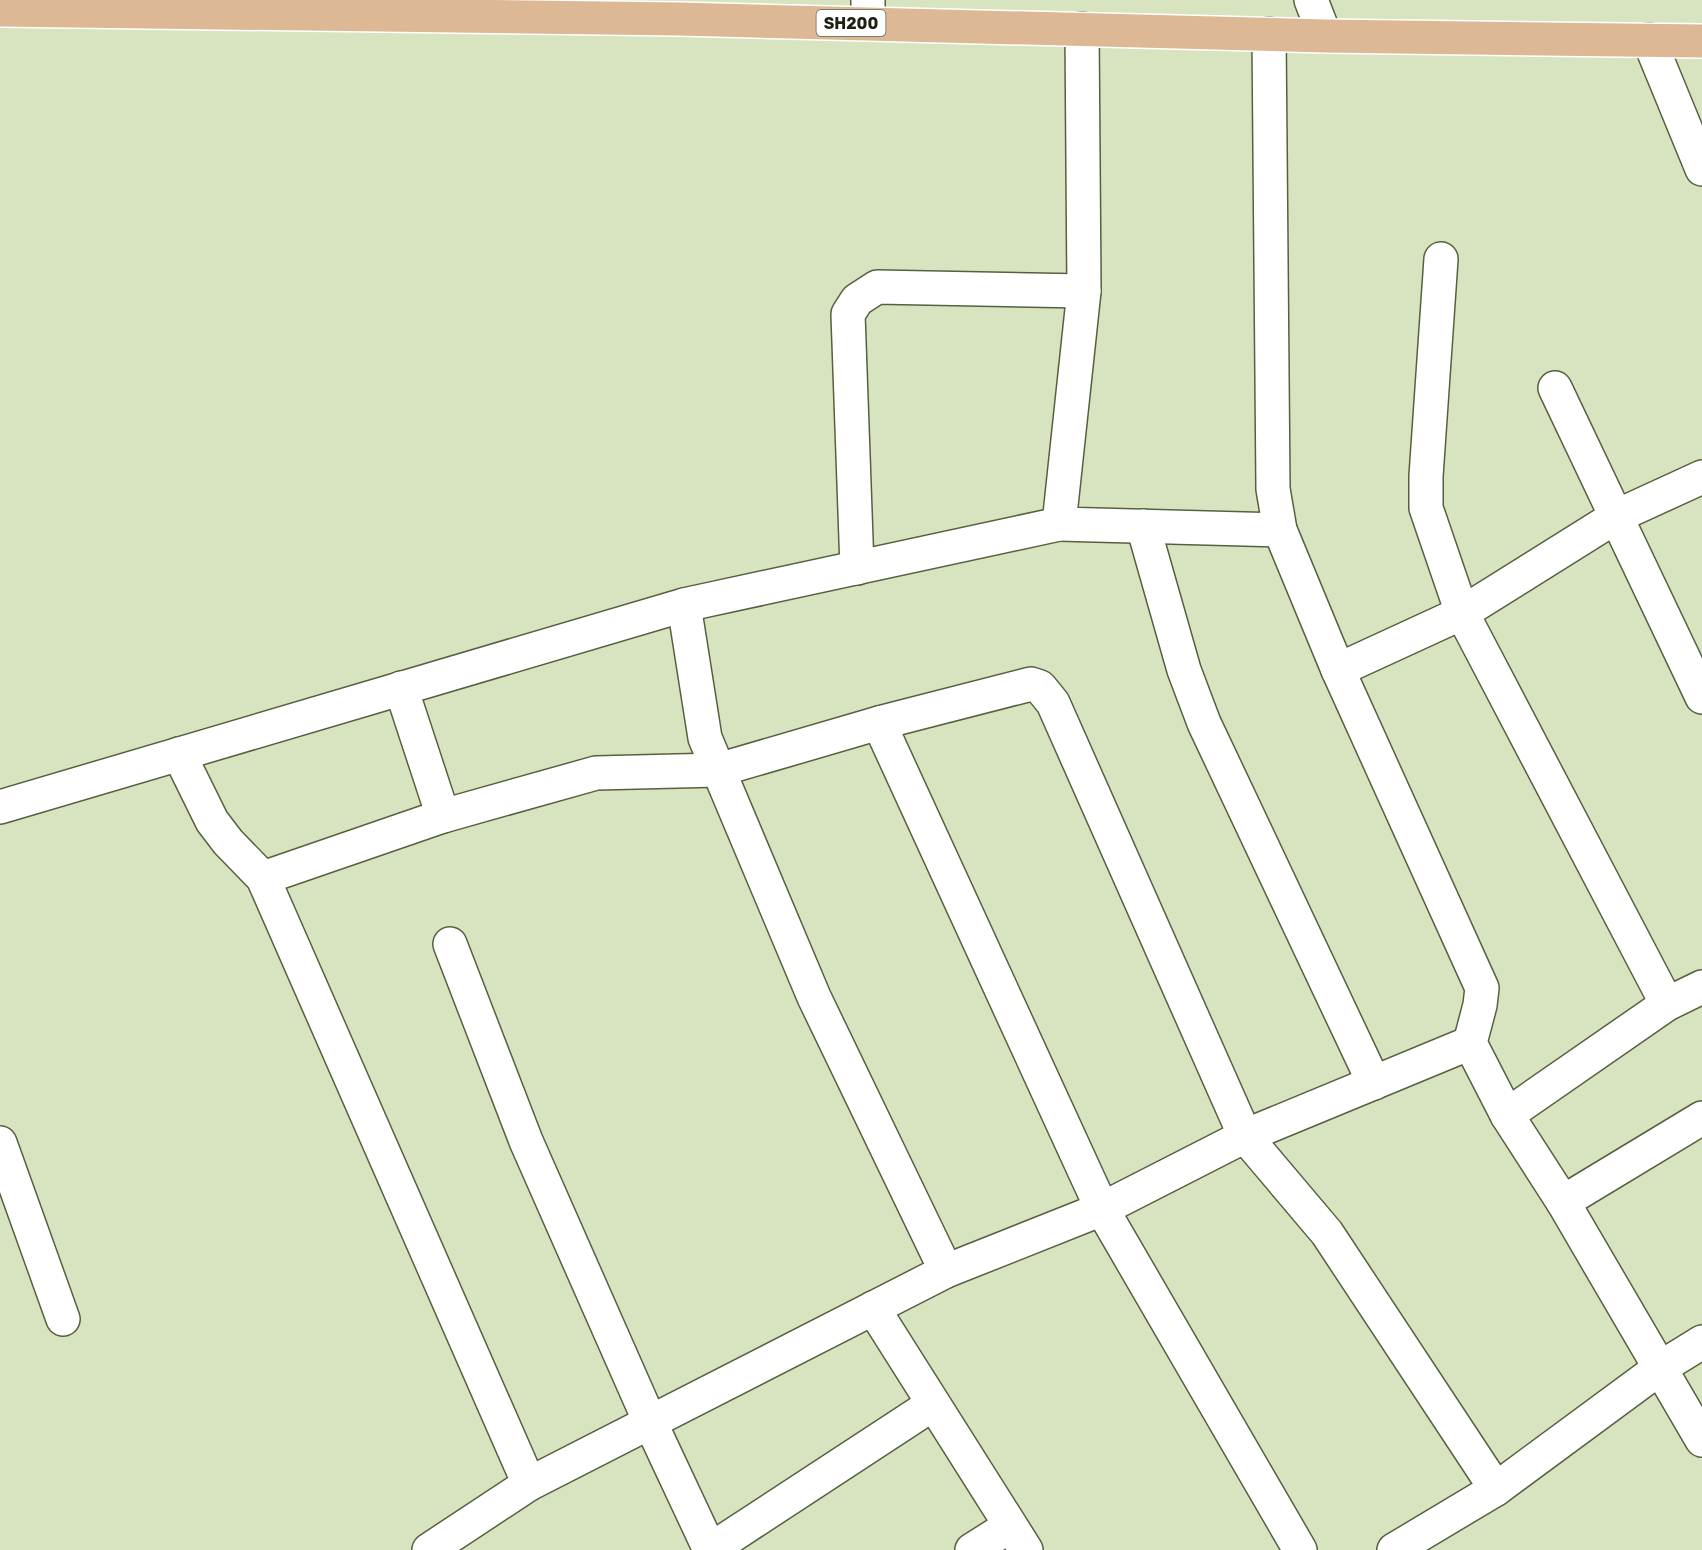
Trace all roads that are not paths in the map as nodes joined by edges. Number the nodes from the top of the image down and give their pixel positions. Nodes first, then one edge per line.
1 (1311, 0) edge
2 (123, 6) edge
3 (0, 10) edge
4 (868, 12) edge
5 (1082, 29) junction
6 (1269, 34) junction
7 (1325, 36) junction
8 (1649, 40) junction
9 (1702, 41) edge
10 (1702, 168) edge
11 (1441, 259) dead end
12 (1084, 291) junction
13 (1556, 388) dead end
14 (1702, 477) edge
15 (1617, 516) junction
16 (1059, 525) junction
17 (1143, 526) junction
18 (1280, 530) junction
19 (857, 568) junction
20 (684, 605) junction
21 (1462, 613) junction
22 (1338, 670) junction
23 (401, 688) junction
24 (1702, 697) edge
25 (879, 723) junction
26 (179, 754) junction
27 (718, 770) junction
28 (0, 807) edge
29 (443, 816) junction
30 (263, 879) junction
31 (450, 944) dead end
32 (1702, 987) edge
33 (1667, 1004) junction
34 (1470, 1043) junction
35 (1374, 1083) junction
36 (1508, 1115) junction
37 (1702, 1118) edge
38 (1245, 1136) junction
39 (0, 1143) edge
40 (1563, 1202) junction
41 (1102, 1209) junction
42 (946, 1271) junction
43 (873, 1308) junction
44 (63, 1319) dead end
45 (1702, 1342) edge
46 (1660, 1368) junction
47 (933, 1404) junction
48 (650, 1422) junction
49 (1702, 1440) edge
50 (529, 1484) junction
51 (1496, 1489) junction
52 (1018, 1538) edge
53 (429, 1550) edge
54 (972, 1550) edge
55 (1300, 1550) edge
56 (1394, 1550) edge

1 - 7 street
2 - 3 main road, SH200
2 - 4 main road, SH200
4 - 5 main road, SH200
5 - 6 main road, SH200
5 - 12 street
6 - 7 main road, SH200
6 - 18 street
7 - 8 main road, SH200
8 - 9 main road, SH200
8 - 10 street
11 - 21 street
12 - 16 street
12 - 19 street
13 - 15 street
14 - 15 street
15 - 21 street
15 - 24 street
16 - 17 street
16 - 19 street
17 - 18 street
17 - 35 street
18 - 22 street
19 - 20 street
20 - 23 street
20 - 27 street
21 - 22 street
21 - 33 street
22 - 34 street
23 - 26 street
23 - 29 street
25 - 27 street
25 - 38 street
25 - 41 street
26 - 28 street
26 - 30 street
27 - 29 street
27 - 42 street
29 - 30 street
30 - 50 street
31 - 48 street
32 - 33 street
33 - 36 street
34 - 35 street
34 - 36 street
35 - 38 street
36 - 40 street
37 - 40 street
38 - 41 street
38 - 51 street
39 - 44 street
40 - 46 street
41 - 42 street
41 - 55 street
42 - 43 street
43 - 47 street
43 - 48 street
45 - 46 street
46 - 49 street
46 - 51 street
47 - 48 street
47 - 52 street
48 - 50 street
50 - 53 street
51 - 56 street
52 - 54 street

